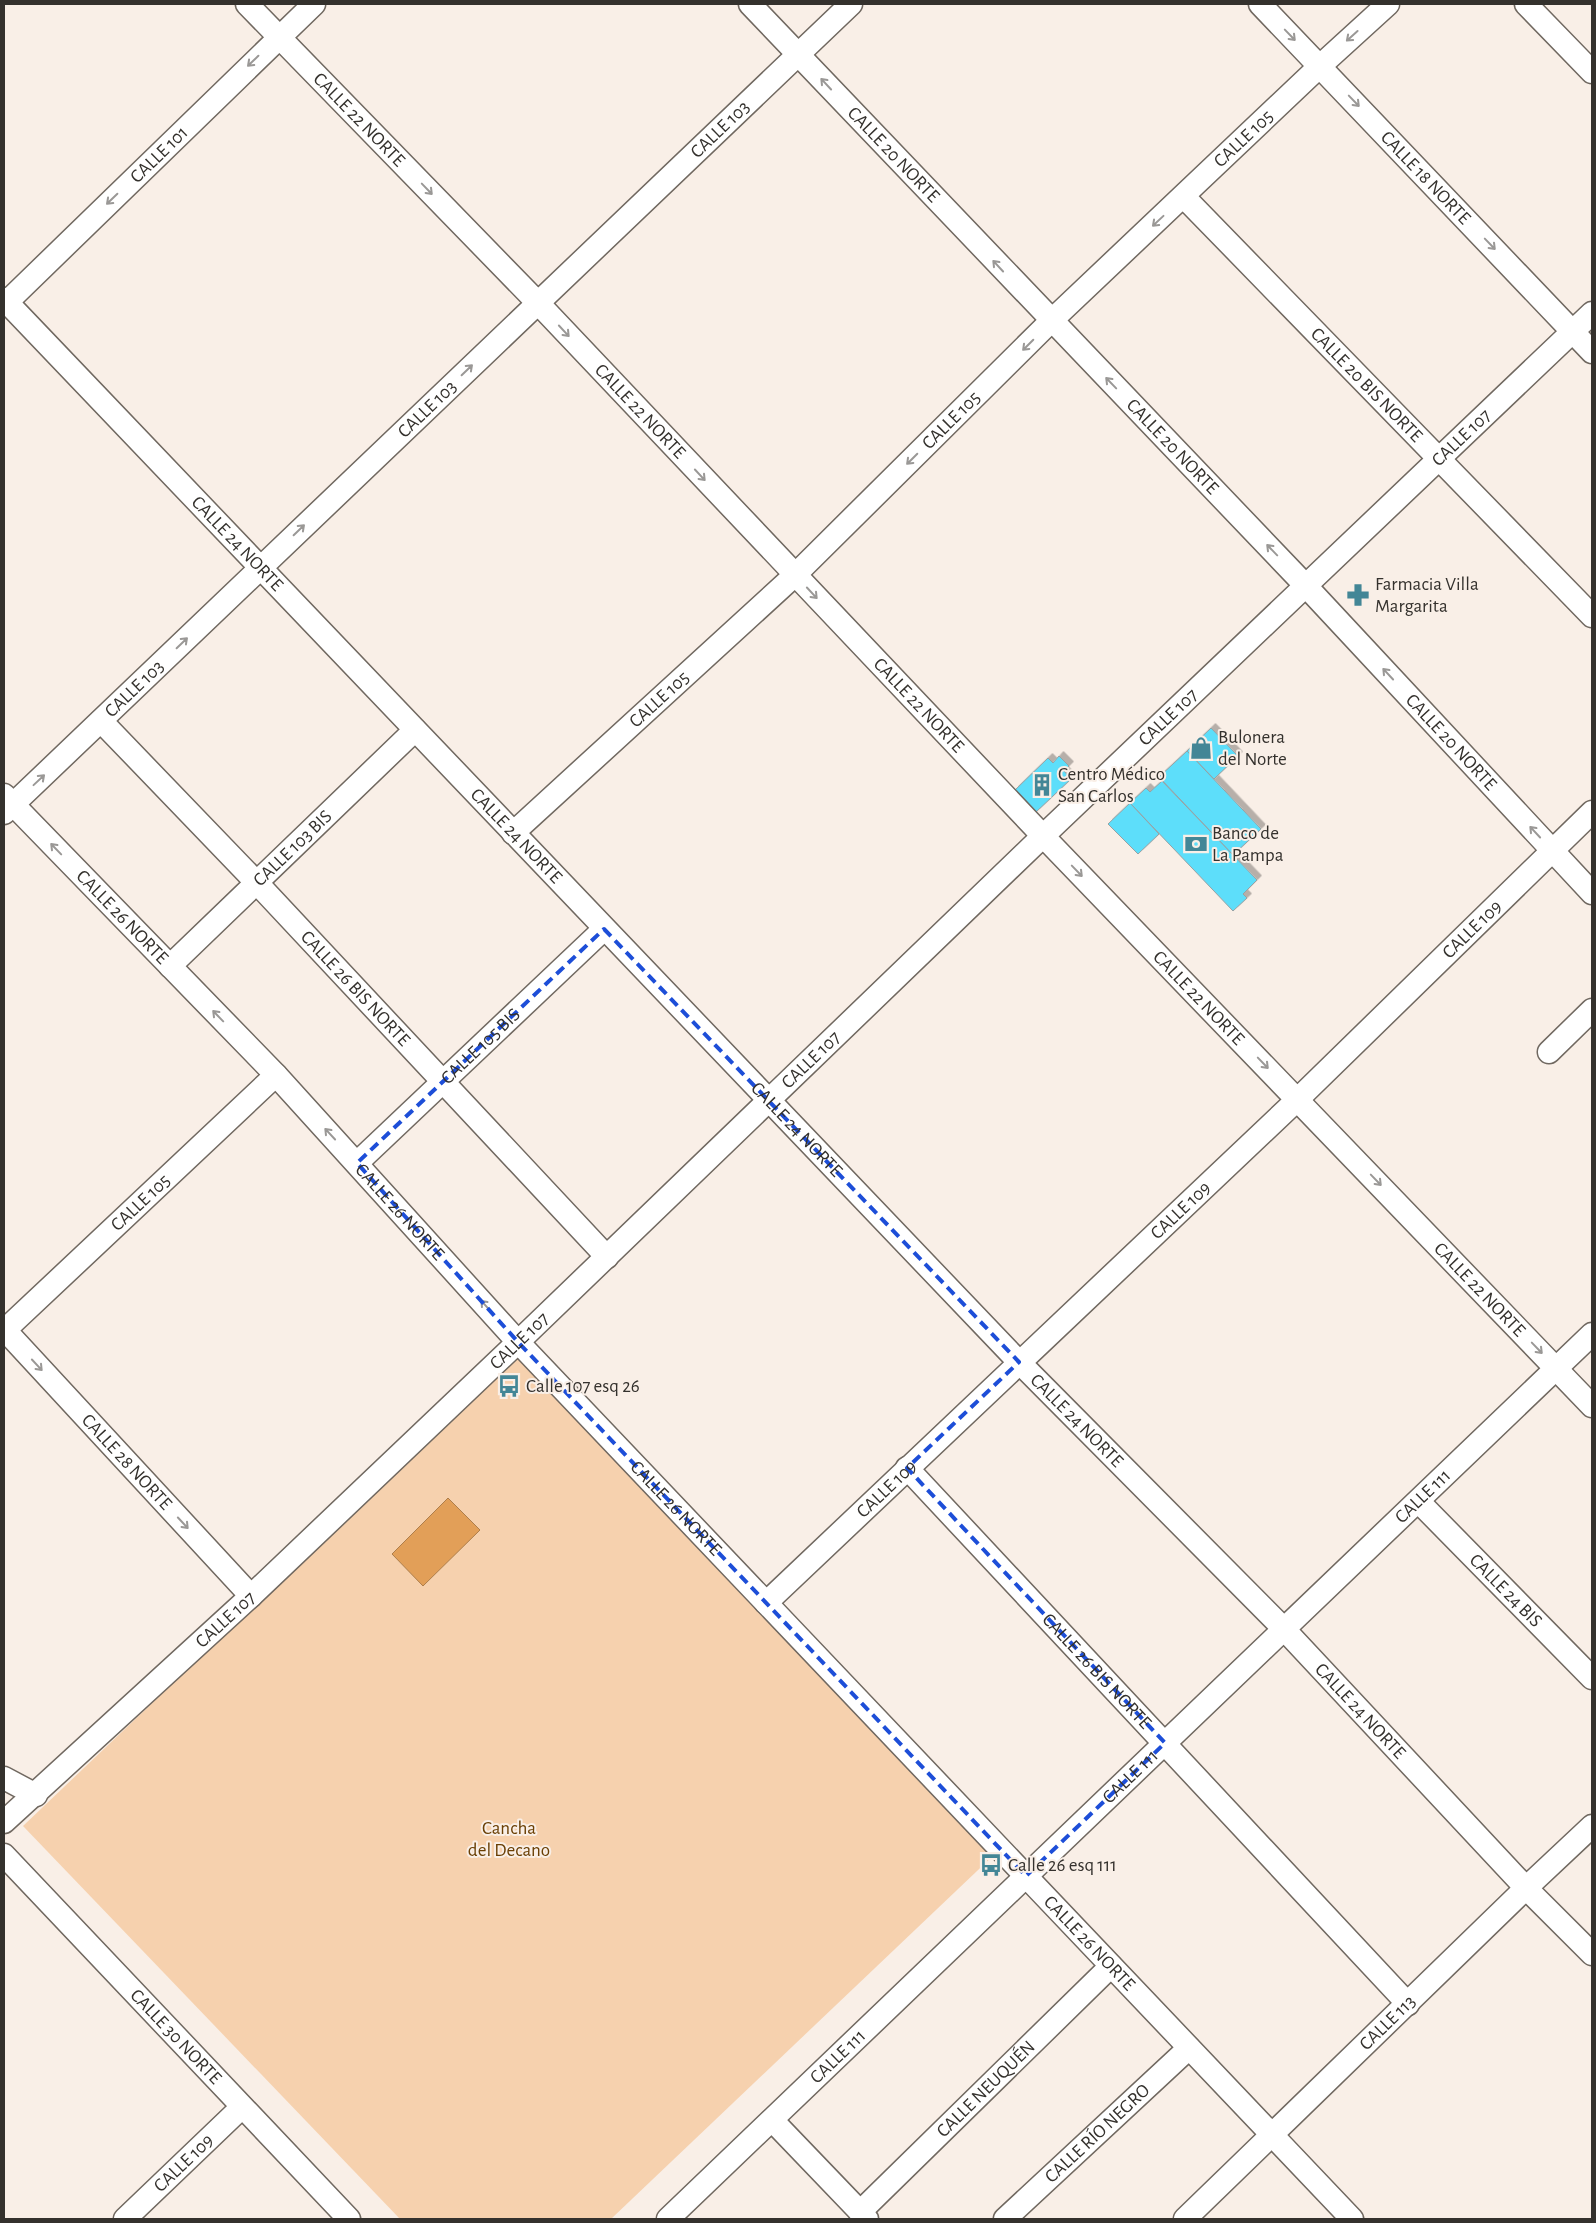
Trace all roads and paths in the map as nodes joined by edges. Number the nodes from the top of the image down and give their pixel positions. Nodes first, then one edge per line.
1 (247, 4) edge
2 (314, 4) edge
3 (750, 4) edge
4 (851, 4) edge
5 (1260, 4) edge
6 (1388, 4) edge
7 (1526, 4) edge
8 (279, 36) junction
9 (798, 54) junction
10 (1320, 66) junction
11 (1592, 72) edge
12 (1184, 196) junction
13 (5, 302) edge
14 (538, 303) junction
15 (1592, 313) edge
16 (1051, 321) junction
17 (1573, 331) junction
18 (1592, 352) edge
19 (1439, 459) junction
20 (260, 567) junction
21 (795, 574) junction
22 (1306, 586) junction
23 (1592, 616) edge
24 (101, 721) junction
25 (415, 730) junction
26 (7, 804) edge
27 (1592, 812) edge
28 (513, 833) junction
29 (1043, 836) junction
30 (1553, 851) junction
31 (256, 883) junction
32 (1592, 893) edge
33 (604, 929) junction
34 (170, 966) junction
35 (1592, 1010) edge
36 (1549, 1052) dead end
37 (276, 1076) junction
38 (441, 1081) junction
39 (1298, 1099) junction
40 (770, 1102) junction
41 (356, 1163) junction
42 (607, 1257) junction
43 (4, 1329) edge
44 (1592, 1334) edge
45 (518, 1342) junction
46 (1019, 1362) junction
47 (1556, 1368) junction
48 (1592, 1406) edge
49 (907, 1468) junction
50 (1419, 1502) junction
51 (251, 1596) junction
52 (766, 1603) junction
53 (1283, 1628) junction
54 (1592, 1678) edge
55 (1165, 1743) junction
56 (4, 1778) edge
57 (36, 1795) junction
58 (4, 1822) edge
59 (1592, 1826) edge
60 (4, 1855) edge
61 (1026, 1876) junction
62 (1526, 1888) junction
63 (1592, 1954) edge
64 (1111, 1966) junction
65 (1408, 2004) junction
66 (1189, 2048) junction
67 (242, 2107) junction
68 (772, 2120) junction
69 (1273, 2136) junction
70 (864, 2216) edge
71 (126, 2219) edge
72 (349, 2219) edge
73 (668, 2219) edge
74 (1005, 2219) edge
75 (1185, 2219) edge
76 (1352, 2219) edge

1 - 8 street, CALLE 22 NORTE
2 - 8 street, CALLE 101
3 - 9 street, CALLE 20 NORTE
4 - 9 street, CALLE 103
5 -> 10 street, CALLE 18 NORTE
6 -> 10 street, CALLE 105
7 - 11 street
8 -> 13 street, CALLE 101
8 -> 14 street, CALLE 22 NORTE
9 - 14 street, CALLE 103
16 -> 9 street, CALLE 20 NORTE
10 - 12 street, CALLE 105
10 -> 17 street, CALLE 18 NORTE
12 -> 16 street, CALLE 105
12 - 19 street, CALLE 20 BIS NORTE
13 - 20 street, CALLE 24 NORTE
20 -> 14 street, CALLE 103
14 -> 21 street, CALLE 22 NORTE
15 - 17 street, CALLE 107
16 -> 21 street, CALLE 105
22 -> 16 street, CALLE 20 NORTE
17 - 18 street, CALLE 18 NORTE
17 - 19 street, CALLE 107
19 - 22 street, CALLE 107
19 - 23 street, CALLE 20 BIS NORTE
24 -> 20 street, CALLE 103
20 - 25 street, CALLE 24 NORTE
21 - 28 street, CALLE 105
21 -> 29 street, CALLE 22 NORTE
22 - 29 street, CALLE 107
30 -> 22 street, CALLE 20 NORTE
26 -> 24 street, CALLE 103
24 - 31 street, CALLE 26 BIS NORTE
25 - 28 street, CALLE 24 NORTE
25 - 31 street, CALLE 103 BIS
34 -> 26 street, CALLE 26 NORTE
27 - 30 street, CALLE 109
28 - 33 street, CALLE 24 NORTE
29 -> 39 street, CALLE 22 NORTE
29 - 40 street, CALLE 107
30 - 32 street, CALLE 20 NORTE
30 - 39 street, CALLE 109
31 - 34 street, CALLE 103 BIS
31 - 38 street, CALLE 26 BIS NORTE
33 - 38 street, CALLE 105 BIS
33 - 40 street, CALLE 24 NORTE
37 -> 34 street, CALLE 26 NORTE
35 - 36 street
41 -> 37 street, CALLE 26 NORTE
37 - 43 street, CALLE 105
38 - 41 street, CALLE 105 BIS
38 - 42 street, CALLE 26 BIS NORTE
39 - 46 street, CALLE 109
39 -> 47 street, CALLE 22 NORTE
40 - 42 street, CALLE 107
40 - 46 street, CALLE 24 NORTE
45 -> 41 street, CALLE 26 NORTE
42 - 45 street, CALLE 107
43 -> 51 street, CALLE 28 NORTE
44 - 47 street, CALLE 111
45 - 51 street, CALLE 107
45 - 52 street, CALLE 26 NORTE
46 - 49 street, CALLE 109
46 - 53 street, CALLE 24 NORTE
47 - 48 street, CALLE 22 NORTE
47 - 50 street, CALLE 111
49 - 52 street, CALLE 109
49 - 55 street, CALLE 26 BIS NORTE
50 - 53 street, CALLE 111
50 - 54 street, CALLE 24 BIS
51 - 57 street, CALLE 107
52 - 61 street, CALLE 26 NORTE
53 - 55 street, CALLE 111
53 - 62 street, CALLE 24 NORTE
55 - 61 street, CALLE 111
55 - 65 street, CALLE 26 BIS NORTE
56 - 57 street
57 - 58 street, CALLE 107
59 - 62 street, CALLE 113
60 - 67 street, CALLE 30 NORTE
61 - 64 street, CALLE 26 NORTE
61 - 68 street, CALLE 111
62 - 63 street, CALLE 24 NORTE
62 - 65 street, CALLE 113
64 - 66 street, CALLE 26 NORTE
64 - 70 street, CALLE NEUQUÉN
65 - 69 street, CALLE 113
66 - 69 street, CALLE 26 NORTE
66 - 74 street, CALLE RÍO NEGRO
67 - 71 street, CALLE 109
67 - 72 street, CALLE 30 NORTE
68 - 70 street
68 - 73 street, CALLE 111
69 - 75 street, CALLE 113
69 - 76 street, CALLE 26 NORTE

